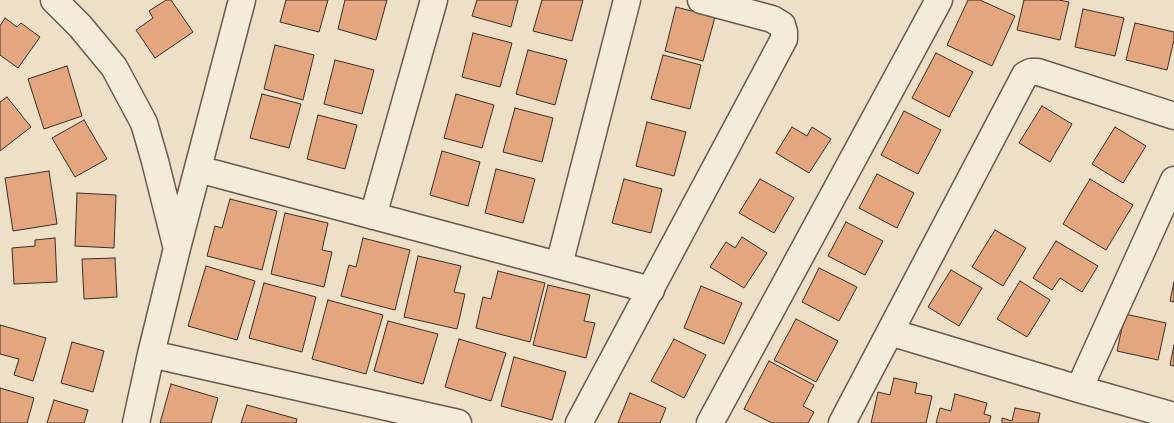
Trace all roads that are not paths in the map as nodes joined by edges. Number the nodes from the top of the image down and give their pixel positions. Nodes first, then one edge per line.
1 (54, 0) edge
2 (242, 0) edge
3 (434, 0) edge
4 (628, 0) edge
5 (701, 0) edge
6 (939, 0) edge
7 (1174, 116) edge
8 (198, 169) junction
9 (1174, 180) edge
10 (372, 216) junction
11 (177, 248) junction
12 (559, 265) junction
13 (651, 290) junction
14 (890, 332) junction
15 (151, 354) junction
16 (1079, 389) junction
17 (1174, 416) edge
18 (136, 423) edge
19 (458, 423) edge
20 (579, 423) edge
21 (710, 423) edge
22 (842, 423) edge

1 - 11 street
2 - 8 street
3 - 10 street
4 - 12 street
5 - 13 street
6 - 21 street
7 - 14 street
8 - 10 street
8 - 11 street
9 - 16 street
10 - 12 street
11 - 15 street
12 - 13 street
13 - 20 street
14 - 16 street
14 - 22 street
15 - 18 street
15 - 19 street
16 - 17 street

